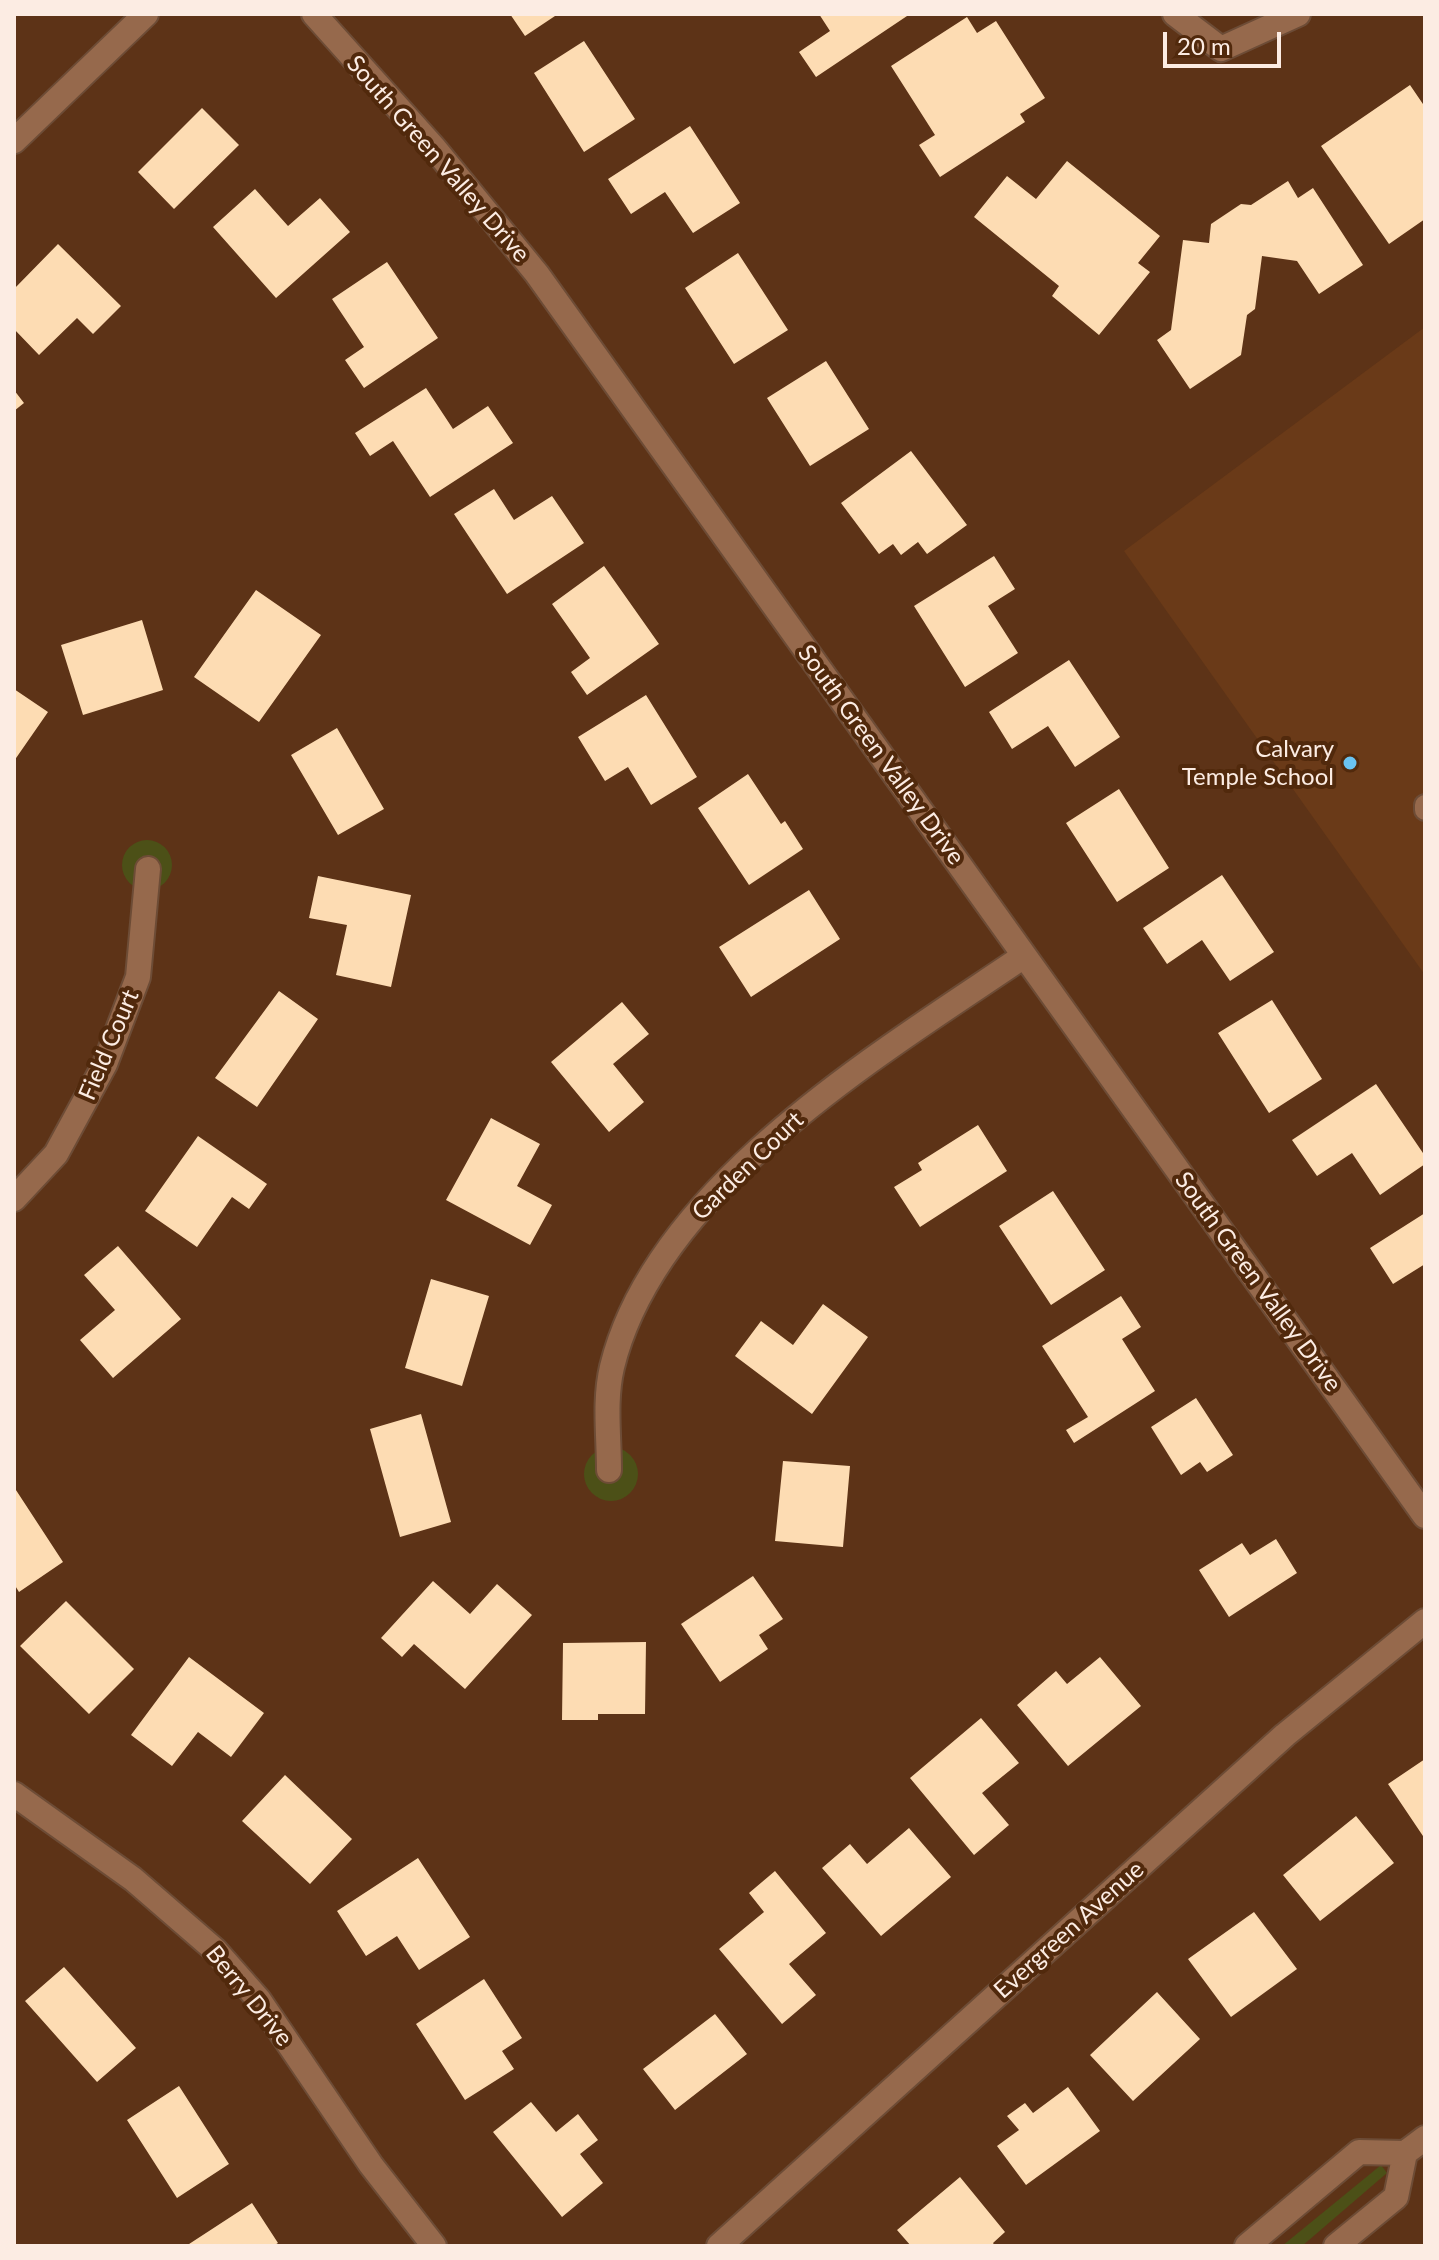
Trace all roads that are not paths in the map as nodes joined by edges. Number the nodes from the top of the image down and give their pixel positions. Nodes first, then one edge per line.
1 (146, 14) edge
2 (314, 14) edge
3 (1175, 14) edge
4 (1298, 14) edge
5 (14, 141) edge
6 (148, 869) dead end
7 (1024, 956) junction
8 (14, 1199) edge
9 (609, 1470) dead end
10 (1425, 1516) edge
11 (1425, 1621) edge
12 (14, 1794) edge
13 (1425, 2138) edge
14 (1405, 2153) junction
15 (434, 2246) edge
16 (719, 2246) edge
17 (1247, 2246) edge
18 (1336, 2246) edge

1 - 5 street
2 - 7 street, South Green Valley Drive
3 - 4 street
6 - 8 street, Field Court
7 - 9 street, Garden Court
7 - 10 street, South Green Valley Drive
11 - 16 street, Evergreen Avenue
12 - 15 street, Berry Drive
13 - 14 street
14 - 17 street
14 - 18 street

